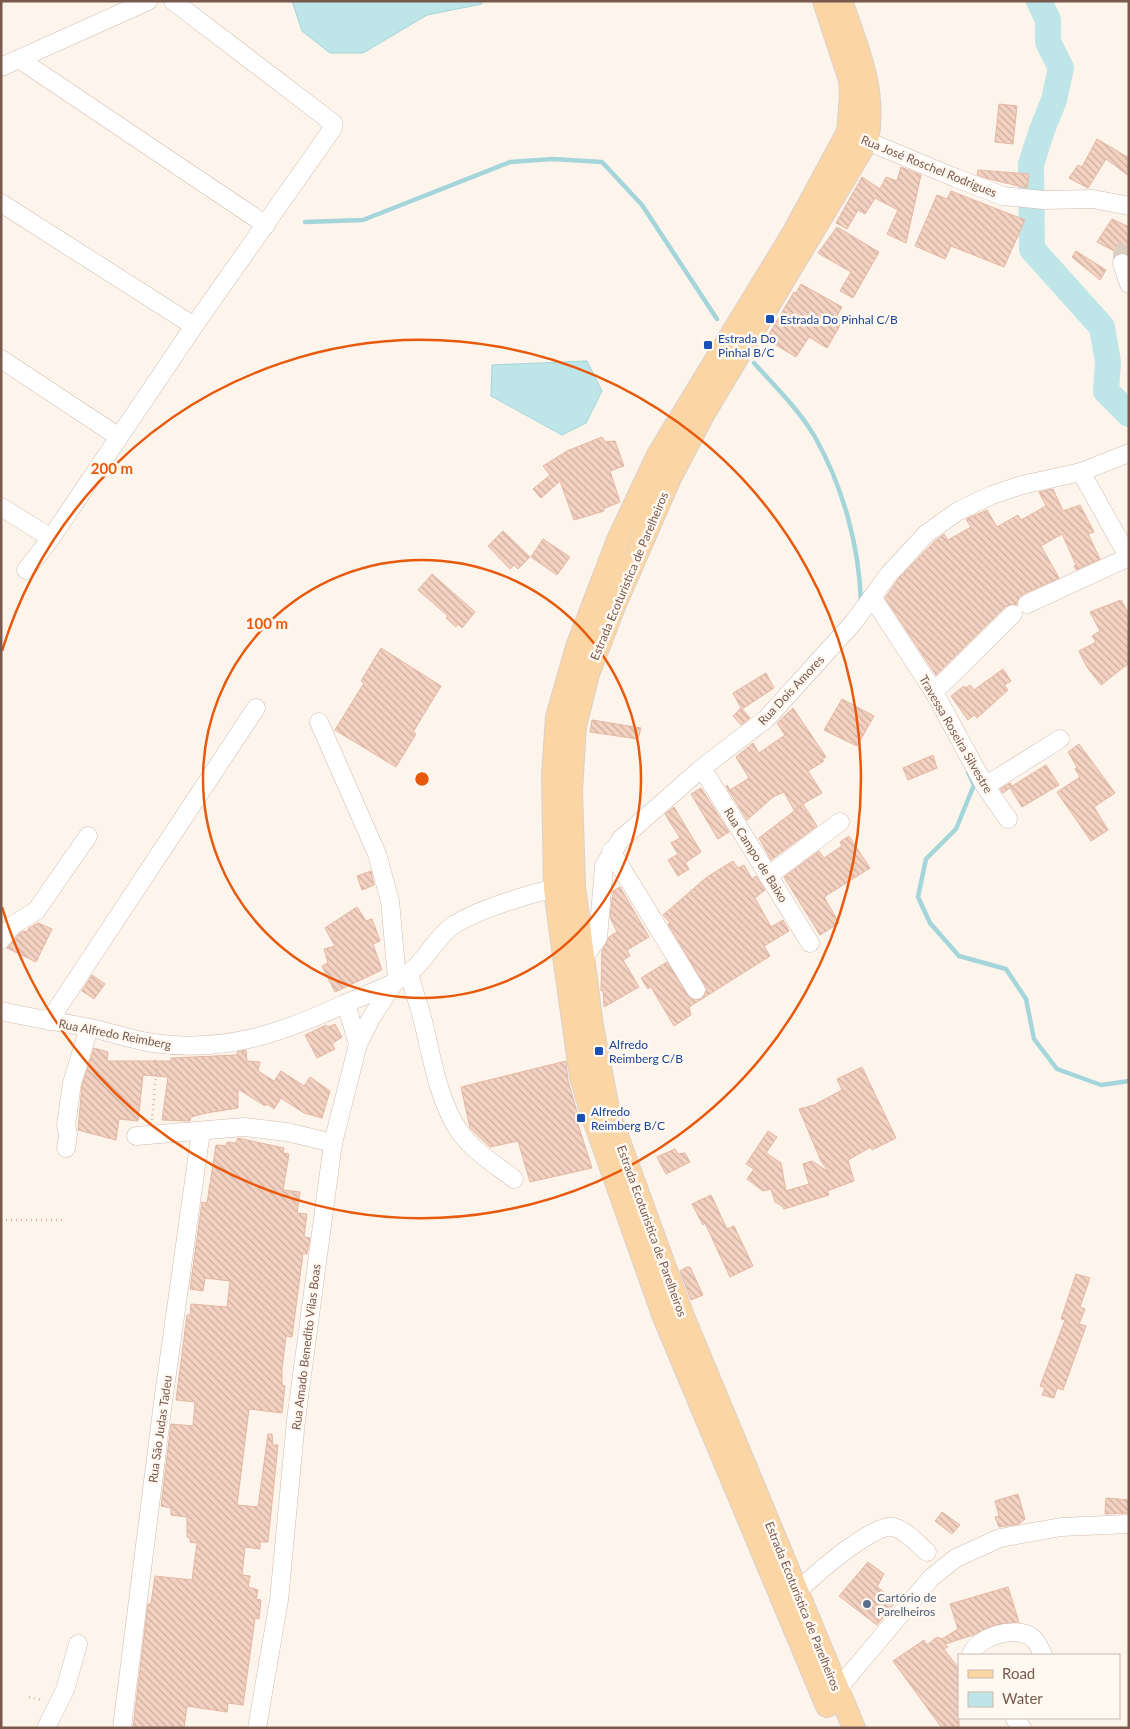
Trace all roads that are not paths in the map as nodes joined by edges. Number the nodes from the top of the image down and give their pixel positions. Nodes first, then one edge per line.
1 (148, 1) edge
2 (173, 1) edge
3 (824, 1) edge
4 (841, 1) edge
5 (19, 59) junction
6 (1, 67) edge
7 (858, 137) junction
8 (1, 203) edge
9 (1129, 206) edge
10 (266, 225) junction
11 (1122, 263) tunnel mouth
12 (1129, 284) edge
13 (194, 326) junction
14 (1, 359) edge
15 (119, 437) junction
16 (1129, 453) edge
17 (1081, 472) junction
18 (1, 506) edge
19 (51, 538) junction
20 (1129, 558) edge
21 (26, 570) dead end
22 (872, 598) junction
23 (934, 692) junction
24 (256, 708) dead end
25 (319, 722) dead end
26 (1060, 739) dead end
27 (702, 768) junction
28 (985, 786) junction
29 (1008, 819) dead end
30 (840, 822) dead end
31 (88, 836) dead end
32 (611, 851) junction
33 (768, 876) junction
34 (564, 887) junction
35 (1, 940) edge
36 (810, 943) dead end
37 (573, 960) junction
38 (403, 976) junction
39 (696, 990) dead end
40 (346, 1004) junction
41 (1, 1010) edge
42 (49, 1021) junction
43 (90, 1028) junction
44 (358, 1044) junction
45 (201, 1131) junction
46 (144, 1136) road end
47 (333, 1142) junction
48 (66, 1148) dead end
49 (514, 1179) dead end
50 (1129, 1524) edge
51 (927, 1552) dead end
52 (772, 1572) junction
53 (798, 1590) junction
54 (791, 1620) junction
55 (78, 1644) dead end
56 (972, 1654) edge
57 (1042, 1654) edge
58 (832, 1696) junction
59 (46, 1728) edge
60 (122, 1728) edge
61 (256, 1728) edge
62 (837, 1728) edge
63 (854, 1728) edge

1 - 5 street
2 - 10 street
3 - 7 main road, Estrada Ecoturistica de Parelheiros
4 - 7 main road, Estrada Ecoturistica de Parelheiros
5 - 6 street
5 - 10 street
7 - 9 street, Rua José Roschel Rodrigues
7 - 34 main road, Estrada Ecoturistica de Parelheiros
8 - 13 street
10 - 13 street
11 - 12 street
13 - 15 street
14 - 15 street
15 - 19 street
16 - 17 street, Rua Dois Amores
17 - 20 street
17 - 22 street, Rua Dois Amores
18 - 19 street
19 - 21 street
20 - 23 street
22 - 23 street, Travessa Roseira Silvestre
22 - 27 street, Rua Dois Amores
23 - 28 street, Travessa Roseira Silvestre
24 - 42 street
25 - 38 street
26 - 28 street
27 - 32 street, Rua Dois Amores
27 - 33 street, Rua Campo de Baixo
28 - 29 street, Travessa Roseira Silvestre
30 - 33 street
31 - 35 street
32 - 37 street, Rua Dois Amores
32 - 39 street
33 - 36 street, Rua Campo de Baixo
34 - 37 main road, Estrada Ecoturistica de Parelheiros
34 - 38 street
37 - 52 main road, Estrada Ecoturistica de Parelheiros
37 - 53 main road, Estrada Ecoturistica de Parelheiros
38 - 40 street, Rua Alfredo Reimberg
38 - 44 street, Rua Amado Benedito Vilas Boas
38 - 49 street
40 - 43 street, Rua Alfredo Reimberg
40 - 44 street
41 - 42 street, Rua Alfredo Reimberg
42 - 43 street, Rua Alfredo Reimberg
43 - 48 street
44 - 47 street, Rua Amado Benedito Vilas Boas
45 - 46 street
45 - 47 street
45 - 60 street, Rua São Judas Tadeu
47 - 61 street, Rua Amado Benedito Vilas Boas
50 - 58 street
51 - 53 street
52 - 53 street
52 - 54 main road, Estrada Ecoturistica de Parelheiros
53 - 54 street
53 - 58 main road, Estrada Ecoturistica de Parelheiros
54 - 58 main road, Estrada Ecoturistica de Parelheiros
55 - 59 street
56 - 57 street
58 - 62 main road, Estrada Ecoturistica de Parelheiros
58 - 63 main road, Estrada Ecoturistica de Parelheiros

